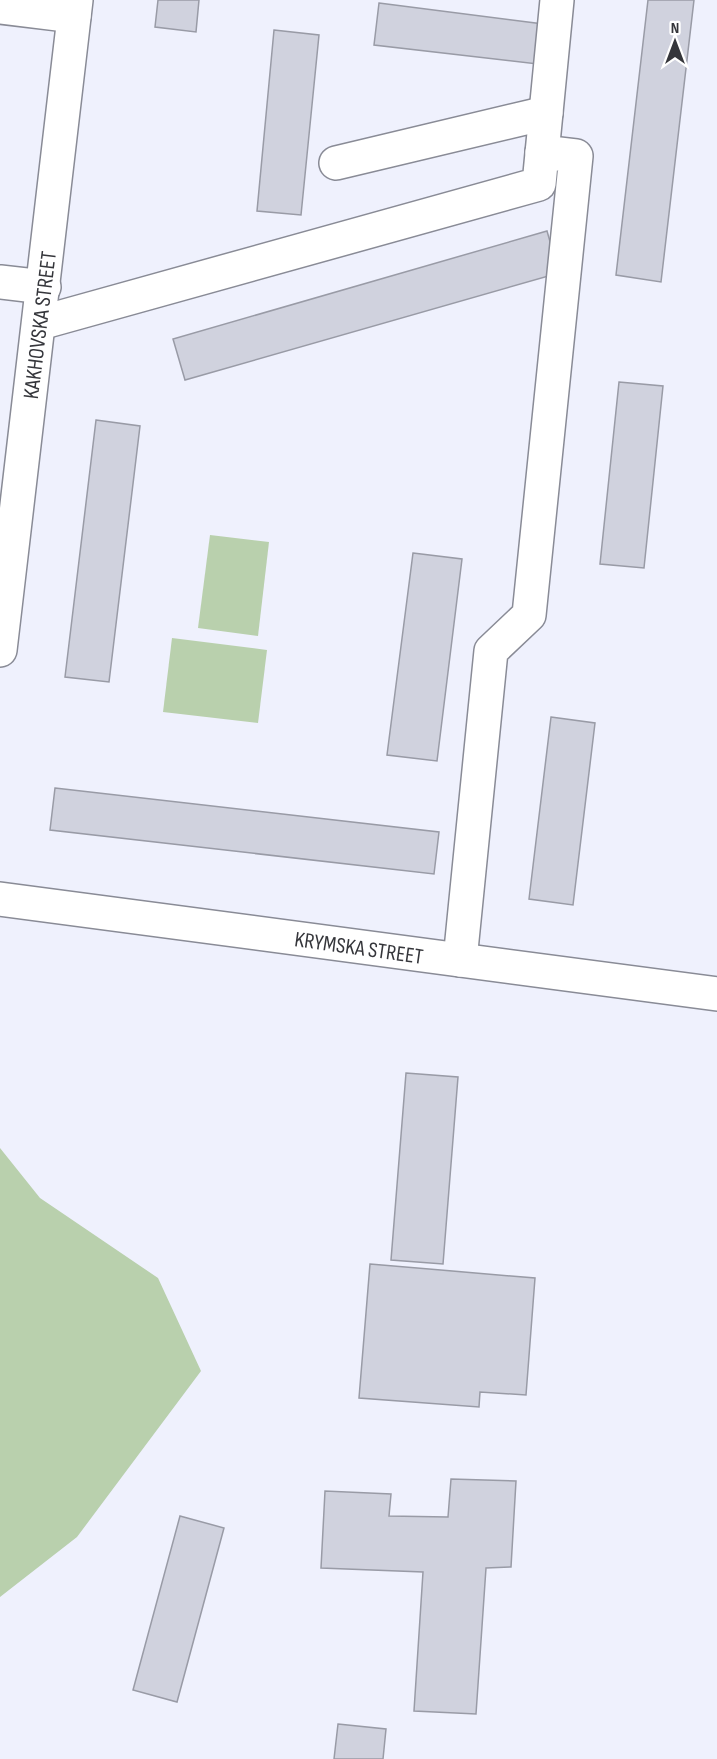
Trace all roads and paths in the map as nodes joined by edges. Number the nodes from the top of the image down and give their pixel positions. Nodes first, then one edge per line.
1 (557, 0) edge
2 (0, 7) edge
3 (75, 8) edge
4 (546, 113) junction
5 (542, 152) junction
6 (336, 163) dead end
7 (0, 282) edge
8 (44, 287) junction
9 (40, 324) junction
10 (0, 650) edge
11 (0, 899) edge
12 (460, 960) junction
13 (717, 994) edge

1 - 4 street
2 - 3 street
3 - 8 street, KAKHOVSKA STREET
4 - 5 street
4 - 6 street
5 - 9 street
5 - 12 street
7 - 8 street
8 - 9 street, KAKHOVSKA STREET
9 - 10 street, KAKHOVSKA STREET
11 - 12 street, KRYMSKA STREET
12 - 13 street, KRYMSKA STREET

